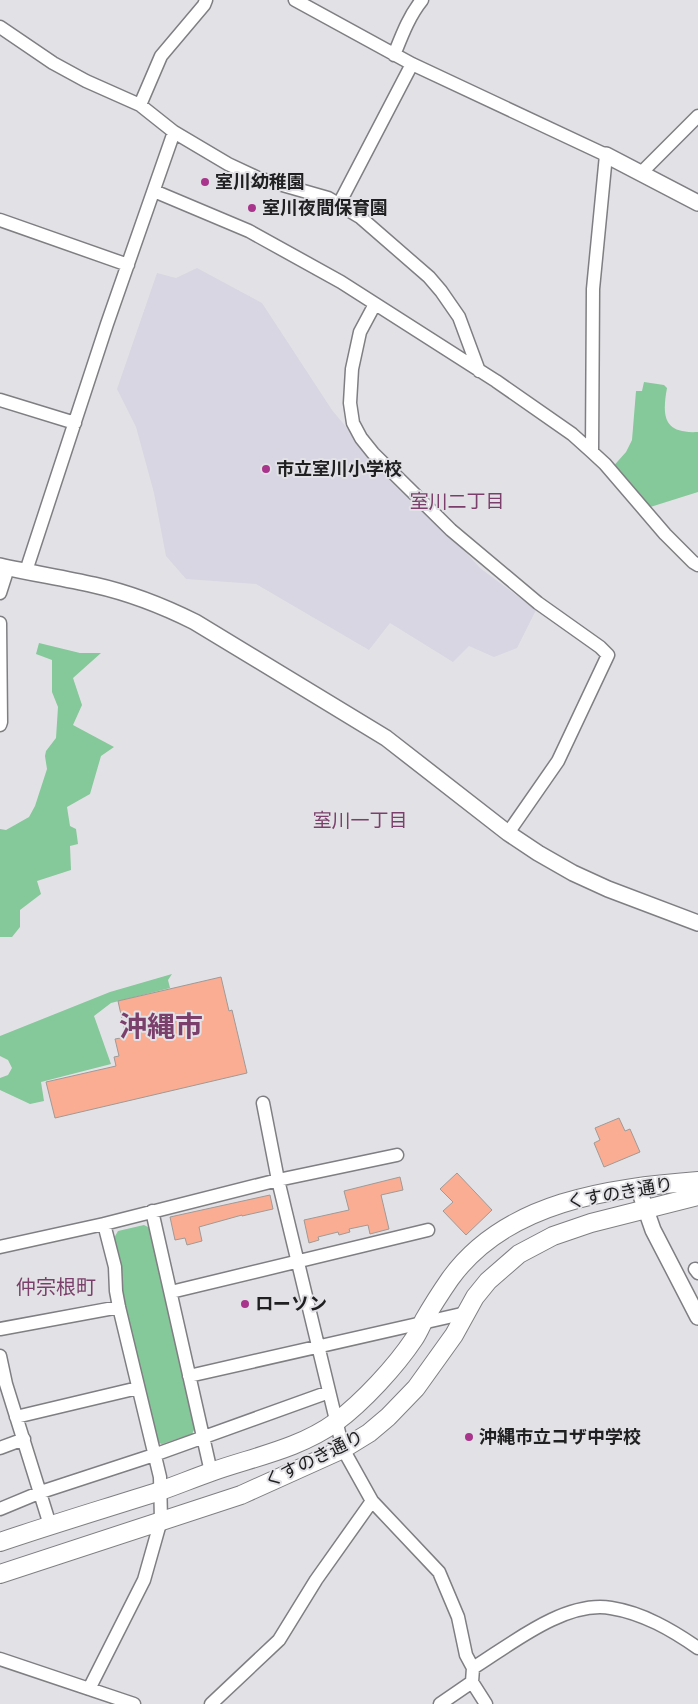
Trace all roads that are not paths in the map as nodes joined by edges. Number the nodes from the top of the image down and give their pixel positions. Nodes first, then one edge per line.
1 (206, 0) edge
2 (295, 0) edge
3 (422, 0) edge
4 (0, 27) edge
5 (394, 55) junction
6 (412, 64) junction
7 (140, 105) junction
8 (698, 116) edge
9 (174, 132) junction
10 (606, 155) junction
11 (641, 173) junction
12 (154, 191) junction
13 (698, 203) edge
14 (338, 204) junction
15 (0, 220) edge
16 (128, 265) junction
17 (375, 304) junction
18 (479, 371) junction
19 (0, 400) edge
20 (74, 423) junction
21 (592, 452) junction
22 (698, 565) edge
23 (4, 567) edge
24 (26, 571) junction
25 (0, 593) edge
26 (0, 623) edge
27 (0, 725) edge
28 (508, 833) junction
29 (698, 923) edge
30 (263, 1103) dead end
31 (397, 1155) dead end
32 (278, 1180) junction
33 (698, 1181) edge
34 (638, 1187) junction
35 (698, 1196) edge
36 (644, 1209) junction
37 (152, 1211) junction
38 (104, 1224) junction
39 (428, 1230) dead end
40 (0, 1247) edge
41 (298, 1262) junction
42 (171, 1292) junction
43 (119, 1307) junction
44 (466, 1312) junction
45 (698, 1317) edge
46 (423, 1322) junction
47 (0, 1329) edge
48 (318, 1347) junction
49 (0, 1356) edge
50 (189, 1376) junction
51 (3, 1385) edge
52 (138, 1388) junction
53 (328, 1392) junction
54 (16, 1417) junction
55 (336, 1422) junction
56 (204, 1437) junction
57 (24, 1439) junction
58 (0, 1448) edge
59 (343, 1449) junction
60 (154, 1455) junction
61 (212, 1472) junction
62 (161, 1490) junction
63 (41, 1492) junction
64 (372, 1501) junction
65 (0, 1509) edge
66 (161, 1520) junction
67 (50, 1525) junction
68 (0, 1542) edge
69 (0, 1574) edge
70 (698, 1648) edge
71 (0, 1660) edge
72 (473, 1668) junction
73 (472, 1682) junction
74 (89, 1689) junction
75 (134, 1704) edge
76 (210, 1704) edge
77 (440, 1704) edge
78 (486, 1704) edge

1 - 7 street
2 - 5 street
3 - 5 street
4 - 7 street
5 - 6 street
6 - 10 street
6 - 14 street
7 - 9 street
8 - 11 street
9 - 12 street
9 - 14 street
10 - 11 street
10 - 21 street
11 - 13 street
12 - 16 street
12 - 17 street
14 - 18 street
15 - 16 street
16 - 20 street
17 - 18 street
17 - 28 street
18 - 21 street
19 - 20 street
20 - 24 street
21 - 22 street
23 - 24 street
23 - 25 street
24 - 28 street
26 - 27 street
28 - 29 street
30 - 32 street
31 - 32 street
32 - 37 street
32 - 41 street
33 - 34 main road, くすのき通り
34 - 36 street
34 - 46 main road, くすのき通り
35 - 36 main road, くすのき通り
36 - 44 main road, くすのき通り
36 - 45 street
37 - 38 street
37 - 42 street
38 - 40 street
38 - 43 street
39 - 41 street
41 - 42 street
41 - 48 street
42 - 50 street
43 - 47 street
43 - 52 street
44 - 46 street
44 - 59 main road, くすのき通り
46 - 48 street
46 - 55 main road, くすのき通り
48 - 50 street
48 - 53 street
49 - 51 street
50 - 56 street
51 - 54 street
52 - 54 street
52 - 60 street
53 - 55 street
53 - 56 street
54 - 57 street
55 - 59 street
55 - 61 main road, くすのき通り
56 - 60 street
56 - 61 street
57 - 58 street
57 - 63 street
59 - 64 street
59 - 66 main road, くすのき通り
60 - 62 street
60 - 63 street
61 - 62 main road, くすのき通り
62 - 66 street
62 - 67 main road, くすのき通り
63 - 65 street
63 - 67 street
64 - 72 street
64 - 76 street
66 - 69 main road, くすのき通り
66 - 74 street
67 - 68 main road, くすのき通り
70 - 72 street
71 - 74 street
72 - 73 street
73 - 77 street
73 - 78 street
74 - 75 street

